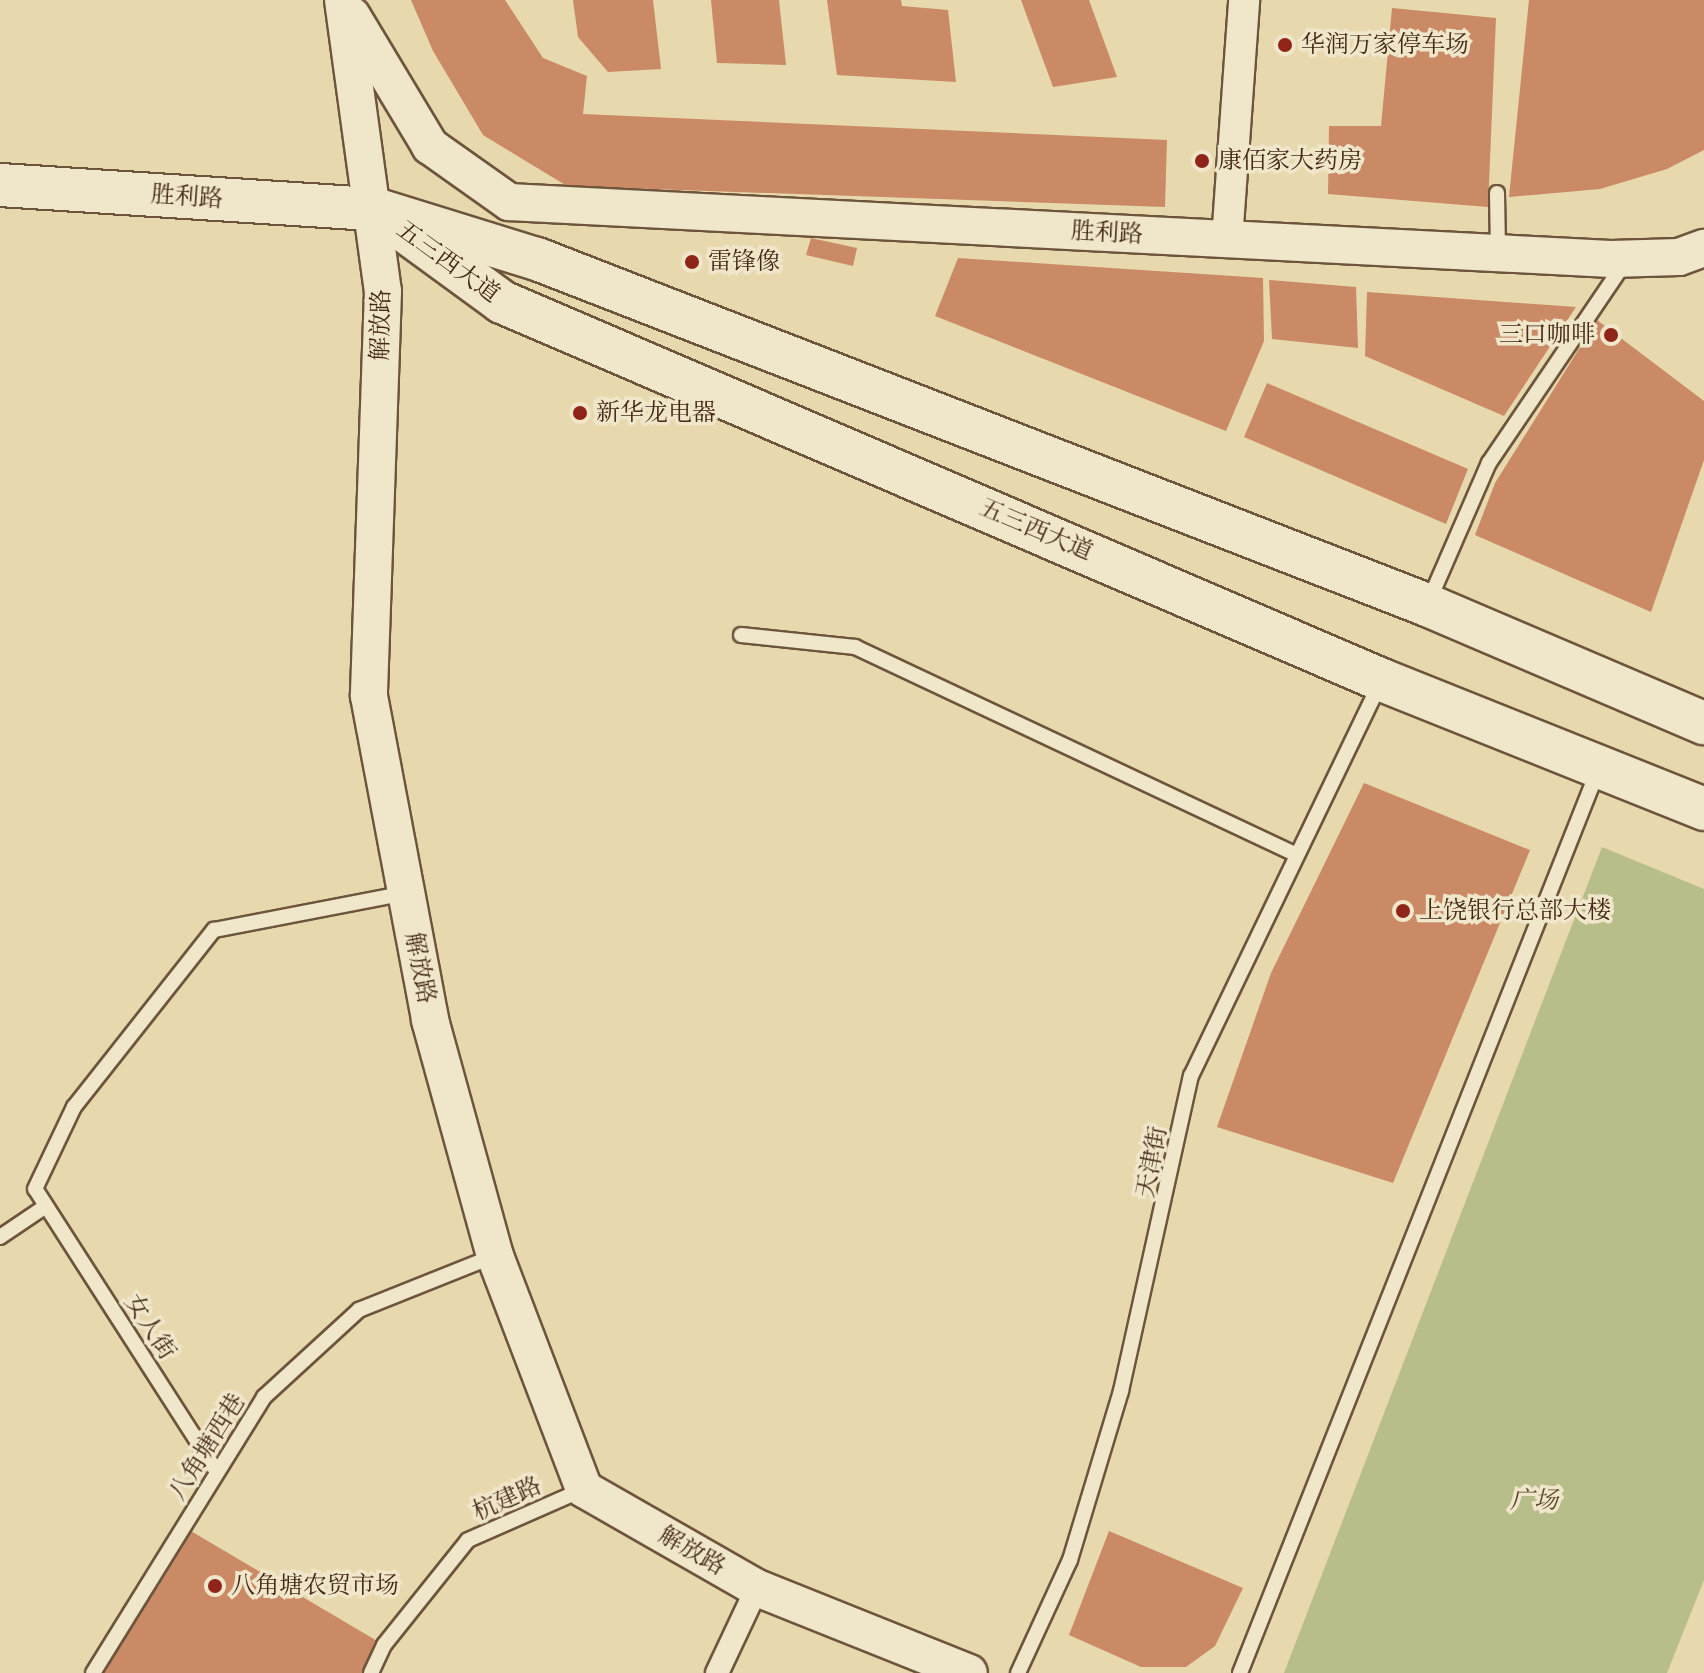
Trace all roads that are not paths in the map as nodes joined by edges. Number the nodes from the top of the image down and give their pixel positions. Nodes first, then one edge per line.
1 (343, 0) edge
2 (1244, 0) edge
3 (0, 185) edge
4 (1497, 193) dead end
5 (375, 209) junction
6 (1227, 240) junction
7 (1704, 248) edge
8 (1498, 253) junction
9 (1627, 259) junction
10 (1427, 605) junction
11 (741, 635) dead end
12 (1382, 680) junction
13 (1704, 723) edge
14 (1600, 766) junction
15 (1704, 809) edge
16 (1297, 855) junction
17 (406, 893) junction
18 (46, 1206) junction
19 (0, 1237) edge
20 (495, 1256) junction
21 (217, 1472) junction
22 (584, 1489) junction
23 (757, 1588) junction
24 (93, 1673) edge
25 (371, 1673) edge
26 (717, 1673) edge
27 (969, 1673) edge
28 (1018, 1673) edge
29 (1240, 1673) edge

1 - 5 street, 解放路
1 - 6 street, 胜利路
2 - 6 street
3 - 5 main road, 胜利路
4 - 8 lane
5 - 10 main road, 五三西大道
5 - 12 main road, 五三西大道
5 - 17 street, 解放路
6 - 8 street, 胜利路
7 - 9 street, 胜利路
8 - 9 street, 胜利路
9 - 10 lane
10 - 13 main road, 五三西大道
11 - 16 lane
12 - 14 main road, 五三西大道
12 - 16 lane, 天津街
14 - 15 main road, 五三西大道
14 - 29 lane
16 - 28 lane, 天津街
17 - 18 lane
17 - 20 street, 解放路
18 - 19 lane
18 - 21 lane, 女人街
20 - 21 lane, 八角塘西巷
20 - 22 street, 解放路
21 - 24 lane, 八角塘西巷
22 - 23 street, 解放路
22 - 25 lane, 杭建路
23 - 26 street
23 - 27 street, 解放路

